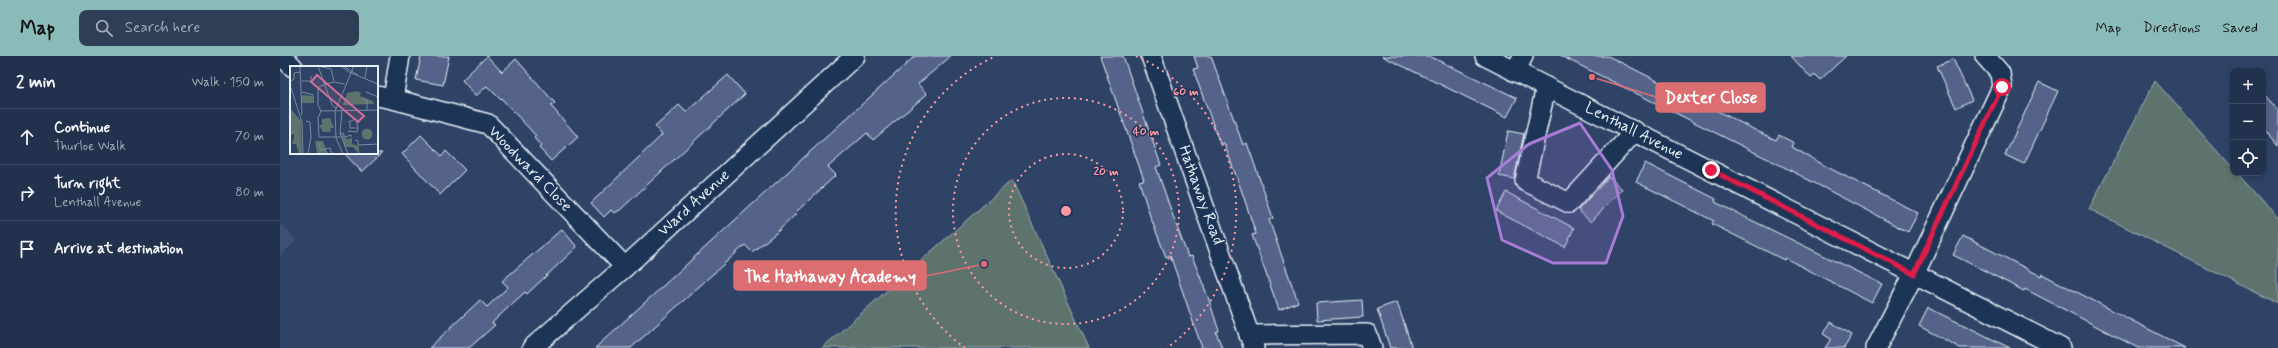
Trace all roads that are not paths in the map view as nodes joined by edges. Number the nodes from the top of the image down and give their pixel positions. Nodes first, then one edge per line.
1 (282, 56) edge
2 (400, 56) edge
3 (855, 56) edge
4 (1151, 56) edge
5 (1485, 56) edge
6 (1985, 56) edge
7 (1519, 64) edge
8 (292, 66) edge
9 (1546, 87) junction
10 (385, 97) edge
11 (1634, 131) junction
12 (625, 267) junction
13 (1914, 274) junction
14 (1252, 341) edge
15 (532, 348) edge
16 (1372, 348) edge
17 (1876, 348) edge
18 (2061, 348) edge

1 - 8 street
2 - 10 street, Woodward Close
3 - 12 street, Ward Avenue
4 - 14 street, Hathaway Road
5 - 7 street, Lenthall Avenue
6 - 13 street
7 - 9 street, Lenthall Avenue
9 - 11 street, Lenthall Avenue
9 - 11 street
10 - 12 street, Woodward Close
11 - 13 street, Lenthall Avenue
12 - 15 street, Ward Avenue
13 - 17 street
13 - 18 street, Lenthall Avenue
14 - 16 street, Hathaway Road

